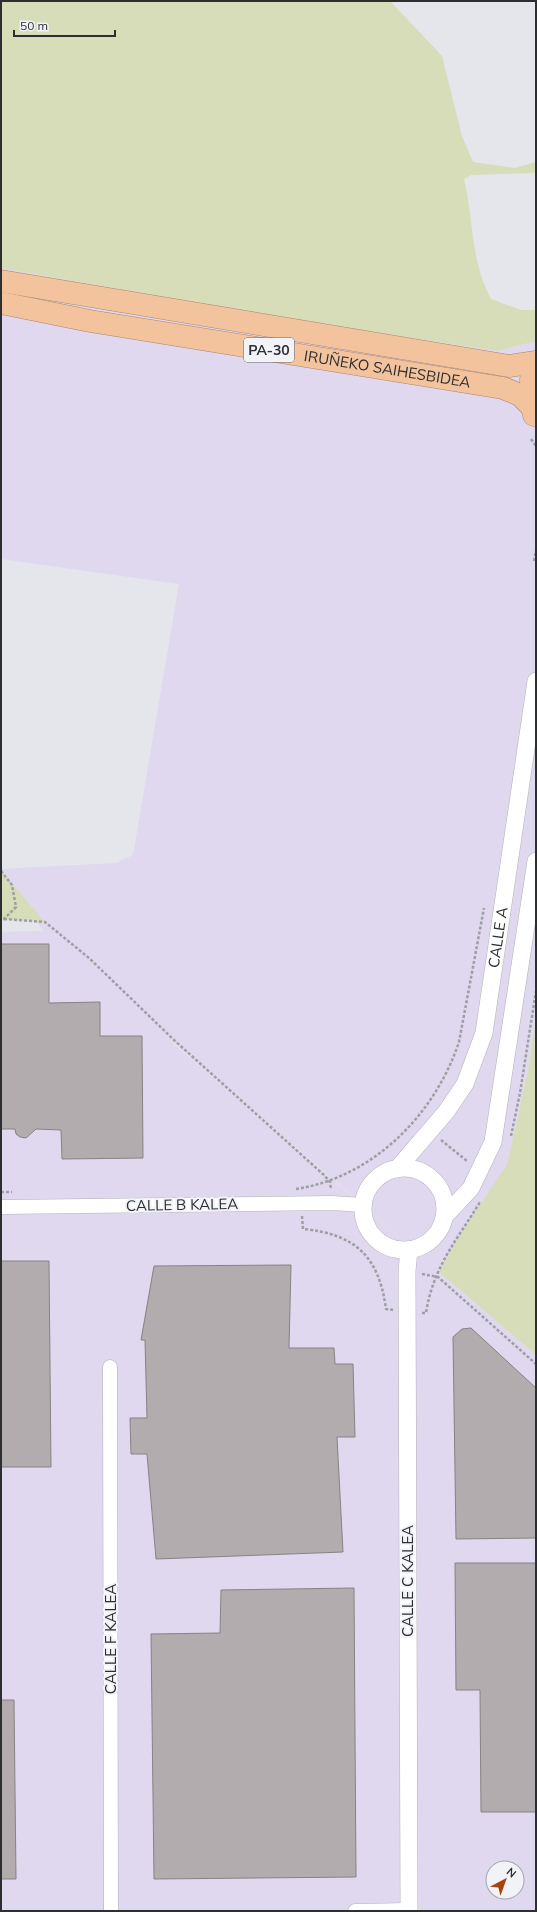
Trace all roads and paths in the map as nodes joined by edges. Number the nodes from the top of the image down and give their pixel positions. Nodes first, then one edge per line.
1 (1, 281) edge
2 (1, 302) edge
3 (536, 362) edge
4 (536, 370) edge
5 (533, 422) edge
6 (536, 446) edge
7 (536, 550) edge
8 (534, 561) dead end
9 (536, 681) edge
10 (536, 861) edge
11 (1, 871) edge
12 (484, 908) dead end
13 (2, 919) edge
14 (417, 1119) junction
15 (429, 1131) junction
16 (397, 1168) junction
17 (480, 1170) junction
18 (329, 1181) junction
19 (300, 1188) junction
20 (294, 1189) dead end
21 (1, 1192) edge
22 (17, 1192) dead end
23 (301, 1203) junction
24 (332, 1203) junction
25 (363, 1205) junction
26 (1, 1207) edge
27 (445, 1216) junction
28 (409, 1250) junction
29 (407, 1271) junction
30 (407, 1312) junction
31 (536, 1364) edge
32 (110, 1367) dead end
33 (409, 1910) edge
34 (111, 1911) edge
35 (355, 1911) edge

1 - 3 highway, IRUÑEKO SAIHESBIDEA / PA-30
2 - 5 highway, IRUÑEKO SAIHESBIDEA / PA-30
4 - 5 highway
5 - 6 path
7 - 8 path
9 - 15 street, CALLE A
10 - 17 street, CALLE A
11 - 13 path
12 - 14 path
13 - 18 path
14 - 15 path
14 - 18 path
15 - 16 street, CALLE A
15 - 17 path
16 - 25 street
16 - 27 street
17 - 27 street, CALLE A
18 - 19 path
18 - 24 path
19 - 20 path
19 - 23 path
21 - 22 path
23 - 24 street, CALLE B KALEA
23 - 26 street, CALLE B KALEA
23 - 30 path
24 - 25 street, CALLE B KALEA
25 - 28 street
27 - 28 street
28 - 29 street, CALLE C KALEA
29 - 30 street, CALLE C KALEA
29 - 31 path
30 - 33 street, CALLE C KALEA
32 - 34 street, CALLE F KALEA
33 - 35 street

